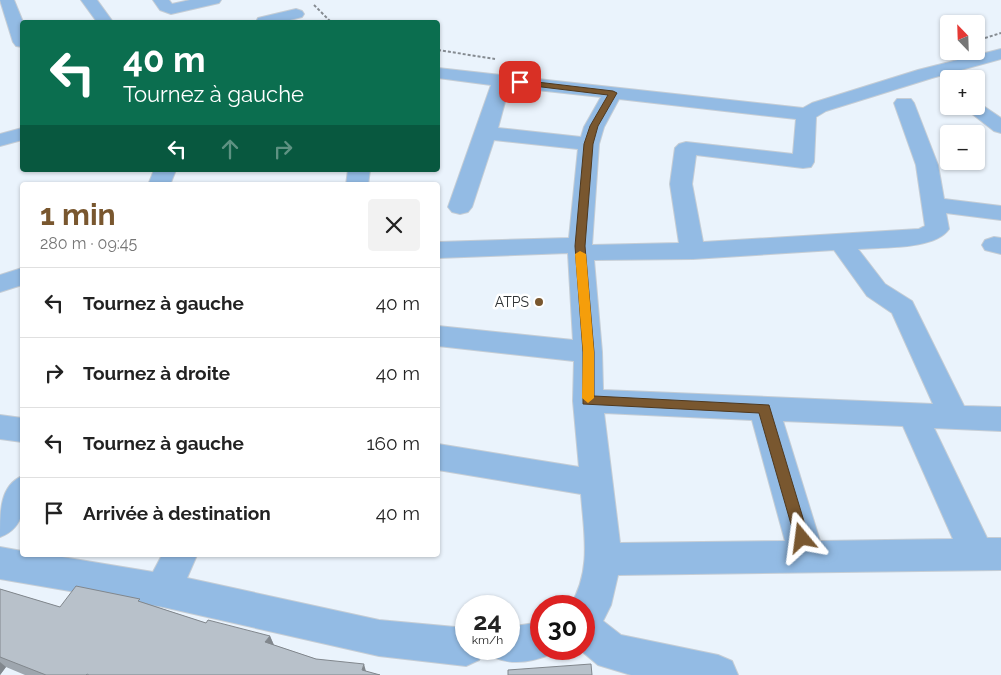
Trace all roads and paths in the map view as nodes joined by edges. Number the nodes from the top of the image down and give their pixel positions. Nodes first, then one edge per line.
1 (89, 0) edge
2 (161, 0) edge
3 (213, 0) edge
4 (282, 0) edge
5 (309, 0) edge
6 (11, 1) edge
7 (300, 18) edge
8 (104, 20) edge
9 (282, 20) edge
10 (329, 20) edge
11 (1001, 33) edge
12 (20, 35) edge
13 (985, 38) edge
14 (440, 51) edge
15 (1001, 54) edge
16 (501, 70) junction
17 (440, 73) edge
18 (925, 74) junction
19 (940, 84) edge
20 (613, 93) junction
21 (904, 103) dead end
22 (806, 114) junction
23 (984, 115) edge
24 (1001, 127) edge
25 (486, 133) junction
26 (20, 135) edge
27 (0, 140) edge
28 (589, 144) junction
29 (933, 204) junction
30 (460, 207) dead end
31 (1001, 214) edge
32 (841, 243) junction
33 (580, 249) junction
34 (440, 250) edge
35 (693, 251) junction
36 (20, 277) edge
37 (0, 284) edge
38 (440, 336) edge
39 (588, 352) junction
40 (588, 401) junction
41 (764, 409) junction
42 (913, 415) junction
43 (954, 417) junction
44 (1001, 419) edge
45 (0, 427) edge
46 (20, 430) edge
47 (440, 457) edge
48 (596, 483) junction
49 (20, 493) edge
50 (0, 522) edge
51 (989, 554) edge
52 (807, 556) junction
53 (179, 557) edge
54 (604, 559) junction
55 (0, 563) edge
56 (163, 590) junction
57 (595, 597) edge
58 (455, 646) edge
59 (604, 652) edge
60 (718, 675) edge

1 - 8 street
2 - 3 street
4 - 7 street
5 - 10 path
6 - 12 street
7 - 9 street
11 - 13 path
14 - 16 path
15 - 18 street
16 - 17 street
16 - 20 street
16 - 25 street
18 - 19 street
18 - 22 street
20 - 22 street
20 - 28 street
21 - 29 street
22 - 35 street
23 - 24 street
25 - 28 street
25 - 30 street
26 - 27 street
28 - 33 street
29 - 31 street
29 - 32 street
32 - 35 street
32 - 43 street
33 - 34 street
33 - 35 street
33 - 39 street
36 - 37 street
38 - 39 street
39 - 40 street
40 - 41 street
40 - 48 street
41 - 42 street
41 - 52 street
42 - 43 street
42 - 51 street
43 - 44 street
45 - 46 street
47 - 48 street
48 - 54 street
49 - 50 street
51 - 52 street
52 - 54 street
53 - 56 street
54 - 57 street
55 - 56 street
56 - 58 street
59 - 60 street

